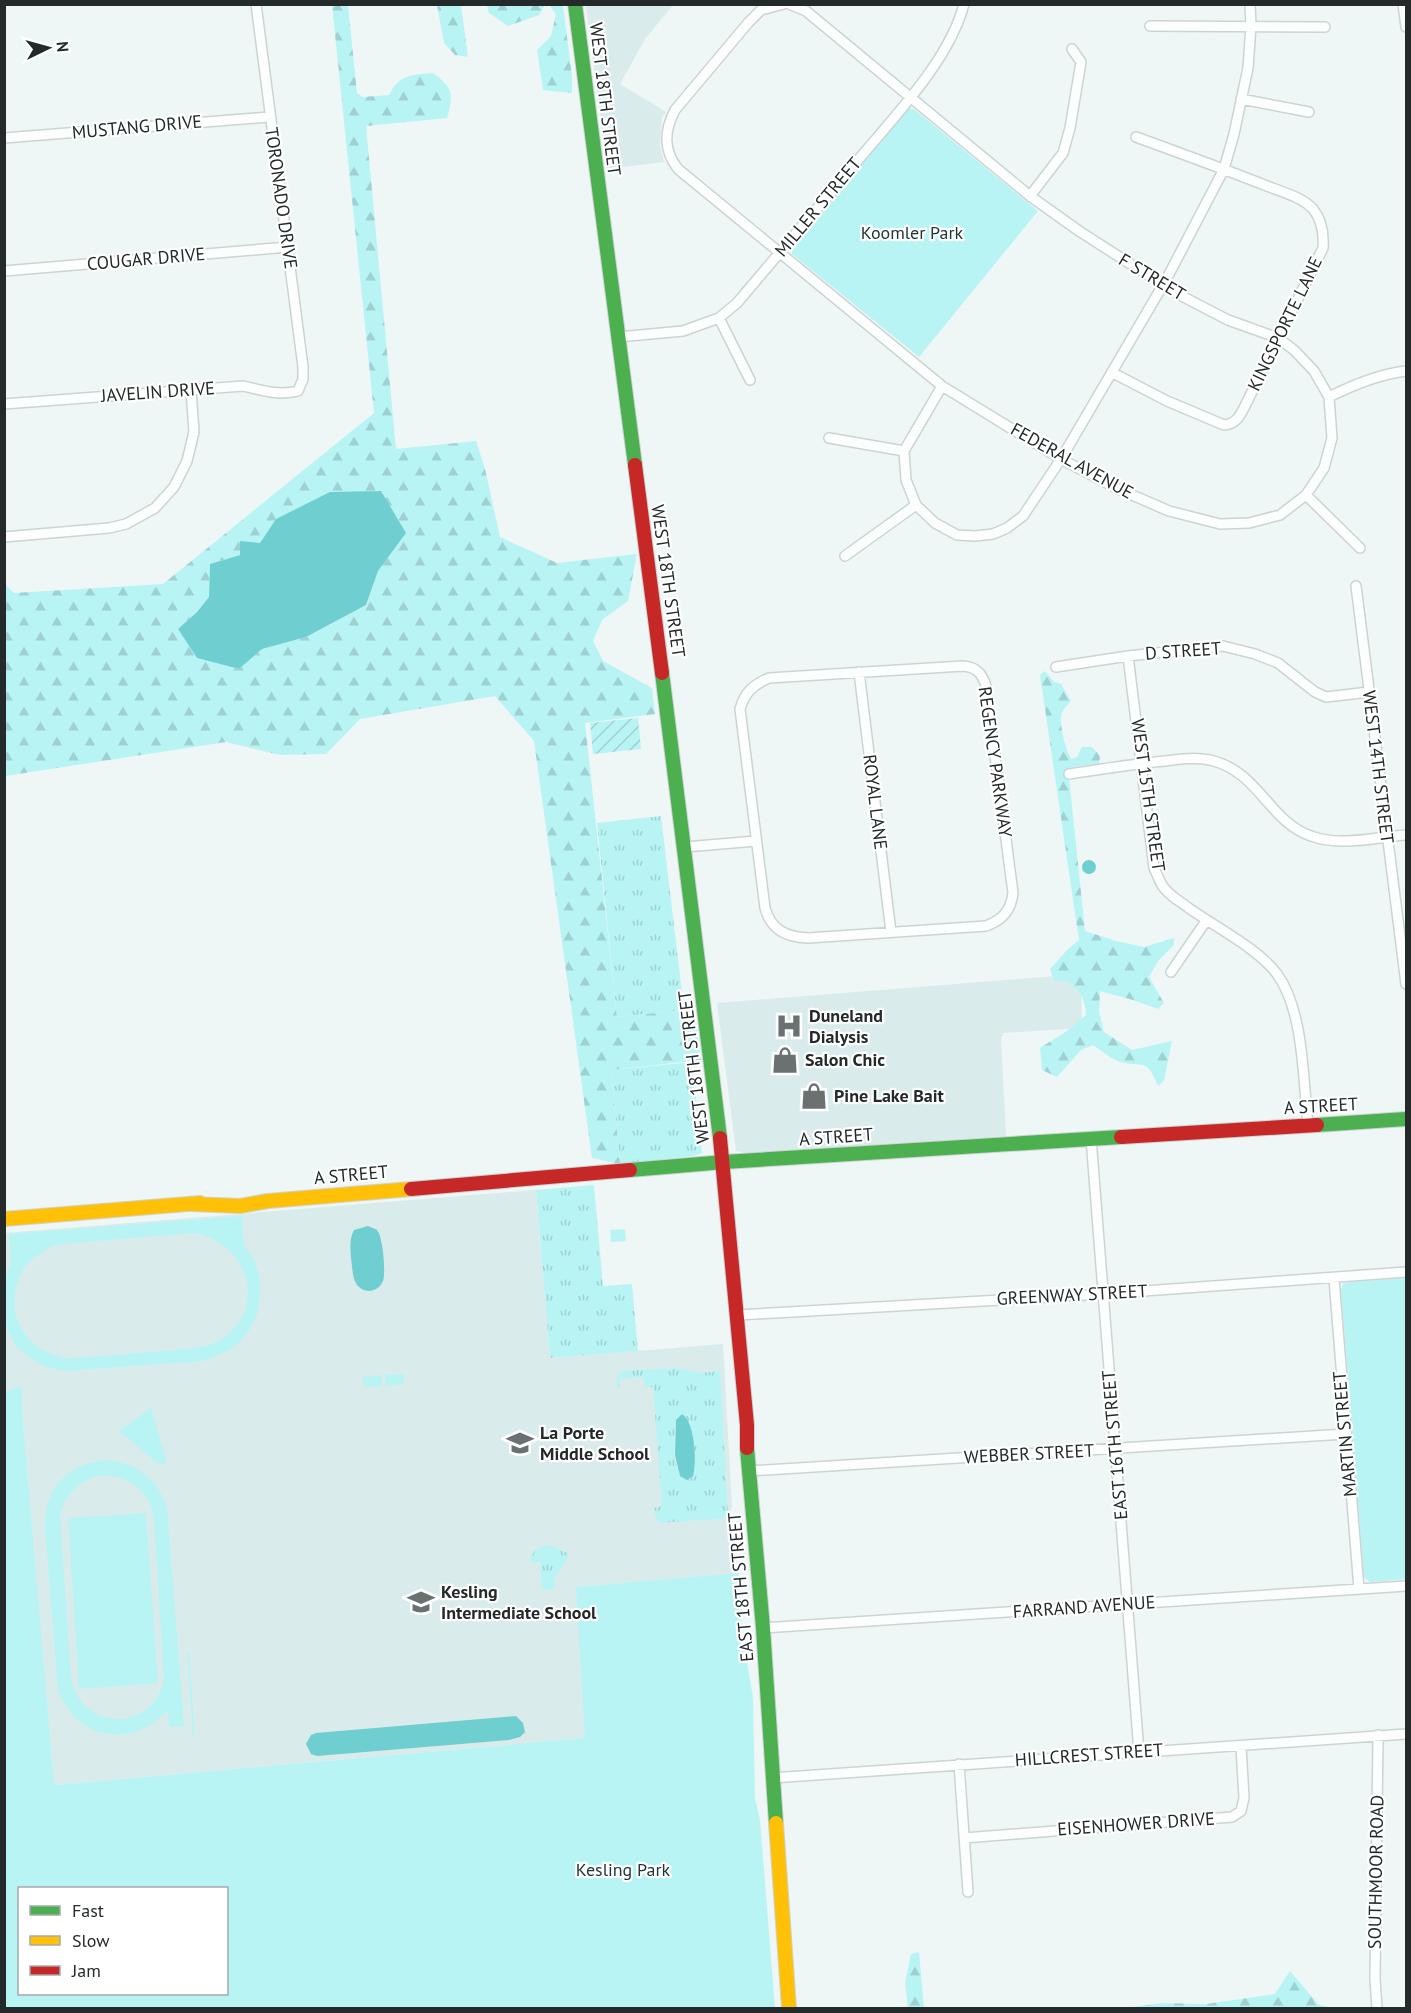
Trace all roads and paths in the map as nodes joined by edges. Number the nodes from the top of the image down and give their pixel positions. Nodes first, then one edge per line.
1 (256, 4) edge
2 (574, 4) edge
3 (784, 4) edge
4 (789, 4) edge
5 (964, 4) edge
6 (1250, 4) edge
7 (1403, 4) edge
8 (1150, 26) dead end
9 (1251, 26) junction
10 (1324, 27) dead end
11 (1407, 27) edge
12 (1072, 49) dead end
13 (911, 96) junction
14 (1241, 99) junction
15 (1309, 112) dead end
16 (269, 117) junction
17 (4, 138) edge
18 (1136, 138) dead end
19 (1224, 169) junction
20 (1030, 196) junction
21 (288, 248) junction
22 (780, 253) junction
23 (4, 271) edge
24 (1163, 285) junction
25 (719, 318) junction
26 (618, 337) junction
27 (1278, 338) junction
28 (1407, 371) edge
29 (1113, 372) junction
30 (750, 380) dead end
31 (942, 386) junction
32 (191, 390) junction
33 (298, 391) junction
34 (1329, 397) junction
35 (306, 400) dead end
36 (4, 404) edge
37 (829, 438) dead end
38 (904, 451) junction
39 (1061, 459) junction
40 (1306, 495) junction
41 (916, 505) junction
42 (4, 537) edge
43 (1360, 548) dead end
44 (845, 556) dead end
45 (1356, 586) dead end
46 (1128, 656) junction
47 (1056, 667) dead end
48 (859, 672) junction
49 (1369, 693) junction
50 (1142, 763) junction
51 (1069, 774) dead end
52 (1407, 835) edge
53 (1387, 836) junction
54 (756, 841) junction
55 (685, 848) junction
56 (1206, 921) junction
57 (891, 932) junction
58 (1171, 972) dead end
59 (1407, 984) edge
60 (1407, 1119) edge
61 (1308, 1125) junction
62 (1091, 1138) junction
63 (724, 1162) junction
64 (4, 1219) edge
65 (1407, 1272) edge
66 (1334, 1279) junction
67 (1103, 1294) junction
68 (738, 1315) junction
69 (1345, 1434) junction
70 (1116, 1449) junction
71 (749, 1471) junction
72 (1407, 1586) edge
73 (1359, 1589) junction
74 (1128, 1604) junction
75 (763, 1628) junction
76 (1407, 1734) edge
77 (1378, 1736) junction
78 (1241, 1746) junction
79 (1139, 1752) junction
80 (959, 1764) junction
81 (772, 1778) junction
82 (964, 1838) junction
83 (968, 1892) dead end
84 (789, 2008) edge
85 (1377, 2008) edge

1 - 16 street, TORONADO DRIVE
2 - 26 street, WEST 18TH STREET
3 - 22 street, FEDERAL AVENUE
4 - 13 street, F STREET
5 - 13 street, MILLER STREET
6 - 9 street
7 - 11 street
8 - 9 street
9 - 10 street
9 - 14 street
12 - 20 street
13 - 20 street, F STREET
13 - 22 street, MILLER STREET
14 - 15 street
14 - 19 street
16 - 17 street, MUSTANG DRIVE
16 - 21 street, TORONADO DRIVE
18 - 19 street, KINGSPORTE LANE
19 - 24 street
19 - 27 street, KINGSPORTE LANE
20 - 24 street, F STREET
21 - 23 street, COUGAR DRIVE
21 - 33 street, TORONADO DRIVE
22 - 25 street, MILLER STREET
22 - 31 street, FEDERAL AVENUE
24 - 27 street, F STREET
24 - 29 street
25 - 26 street, MILLER STREET
25 - 30 street
26 - 55 street, WEST 18TH STREET
27 - 29 street, KINGSPORTE LANE
27 - 34 street, F STREET
28 - 34 street
29 - 39 street
31 - 38 street
31 - 39 street, FEDERAL AVENUE
32 - 33 street, JAVELIN DRIVE
32 - 36 street, JAVELIN DRIVE
32 - 42 street
33 - 35 street
34 - 40 street, FEDERAL AVENUE
37 - 38 street
38 - 41 street
39 - 40 street, FEDERAL AVENUE
39 - 41 street
40 - 43 street
41 - 44 street
45 - 49 street, WEST 14TH STREET
46 - 47 street, D STREET
46 - 49 street, D STREET
46 - 50 street, WEST 15TH STREET
48 - 54 street, REGENCY PARKWAY
48 - 57 street, ROYAL LANE
48 - 57 street, REGENCY PARKWAY
49 - 53 street, WEST 14TH STREET
50 - 51 street
50 - 53 street
50 - 56 street, WEST 15TH STREET
52 - 53 street
53 - 59 street, WEST 14TH STREET
54 - 55 street
54 - 57 street, REGENCY PARKWAY
55 - 63 street, WEST 18TH STREET
56 - 58 street
56 - 61 street, WEST 15TH STREET
60 - 61 street, A STREET
61 - 62 street, A STREET
62 - 63 street, A STREET
62 - 67 street, EAST 16TH STREET
63 - 64 street, A STREET
63 - 68 street, EAST 18TH STREET
65 - 66 street, GREENWAY STREET
66 - 67 street, GREENWAY STREET
66 - 69 street, MARTIN STREET
67 - 68 street, GREENWAY STREET
67 - 70 street, EAST 16TH STREET
68 - 71 street, EAST 18TH STREET
69 - 70 street, WEBBER STREET
69 - 73 street, MARTIN STREET
70 - 71 street, WEBBER STREET
70 - 74 street, EAST 16TH STREET
71 - 75 street, EAST 18TH STREET
72 - 73 street, FARRAND AVENUE
73 - 74 street, FARRAND AVENUE
74 - 75 street, FARRAND AVENUE
74 - 79 street, EAST 16TH STREET
75 - 81 street, EAST 18TH STREET
76 - 77 street, HILLCREST STREET
77 - 78 street, HILLCREST STREET
77 - 85 street, SOUTHMOOR ROAD
78 - 79 street, HILLCREST STREET
78 - 82 street, EISENHOWER DRIVE
79 - 80 street, HILLCREST STREET
80 - 81 street, HILLCREST STREET
80 - 82 street
81 - 84 street, EAST 18TH STREET
82 - 83 street

